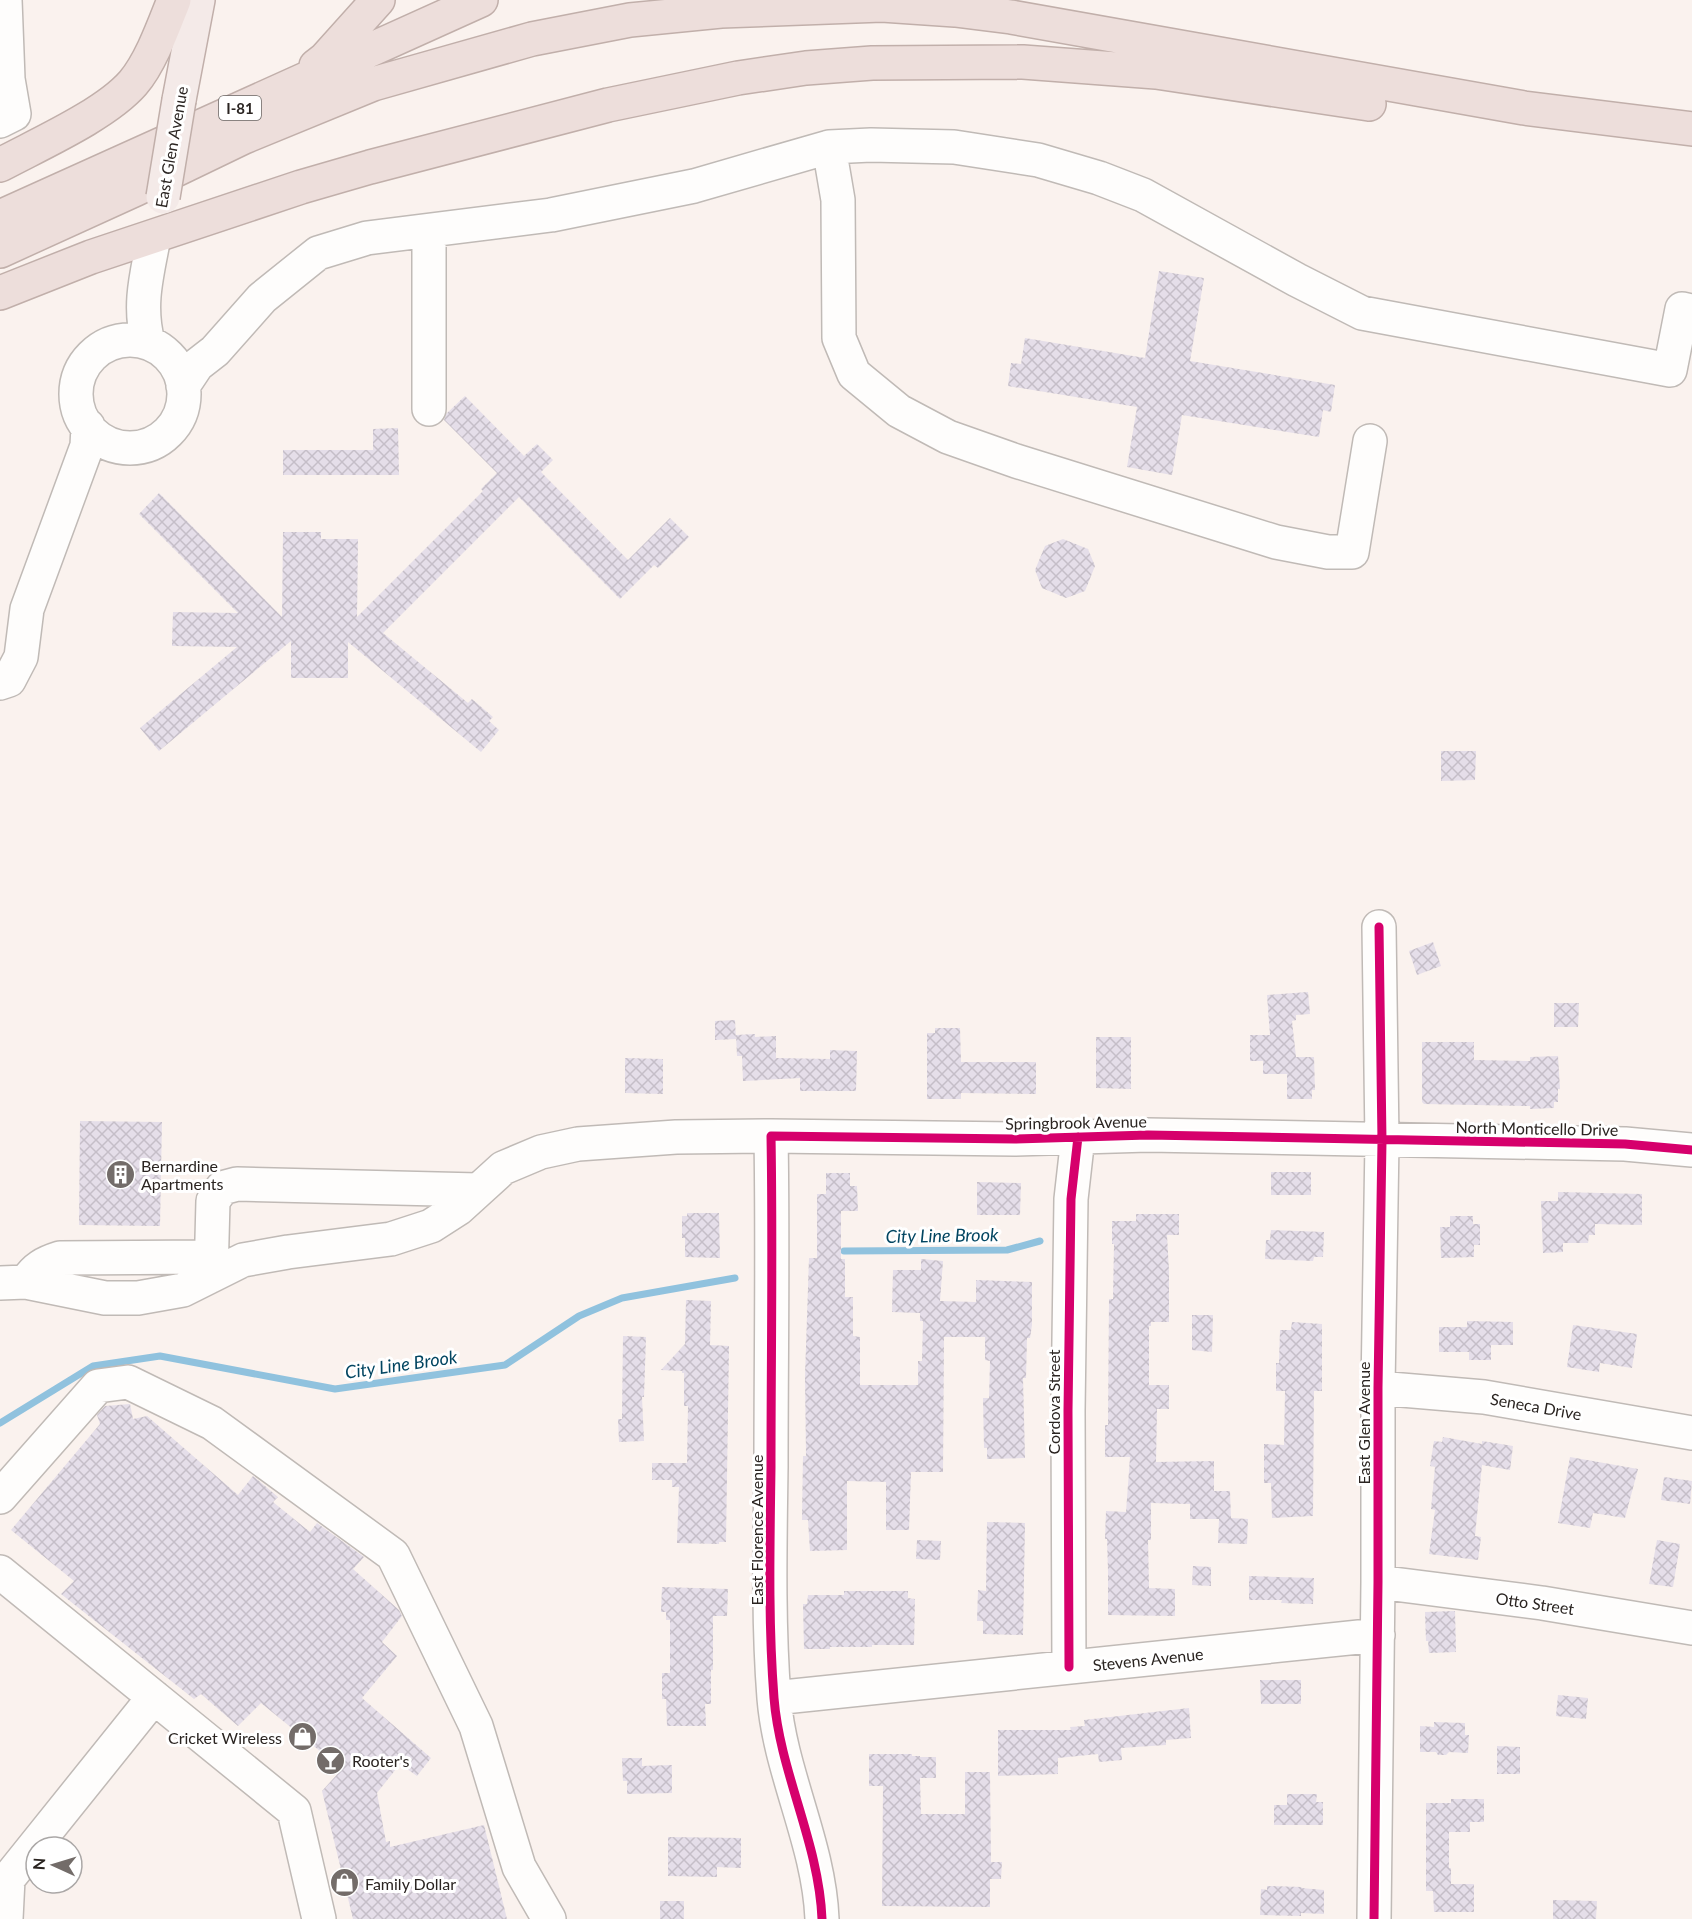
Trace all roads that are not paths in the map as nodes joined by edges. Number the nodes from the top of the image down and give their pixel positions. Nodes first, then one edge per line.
1 (5, 0) edge
2 (174, 0) edge
3 (198, 0) edge
4 (378, 0) edge
5 (481, 0) edge
6 (290, 86) junction
7 (7, 118) edge
8 (1692, 129) edge
9 (829, 147) junction
10 (1692, 149) edge
11 (0, 165) edge
12 (0, 217) edge
13 (429, 231) junction
14 (154, 237) junction
15 (0, 251) edge
16 (0, 293) edge
17 (252, 311) junction
18 (1692, 311) edge
19 (142, 344) junction
20 (183, 386) junction
21 (429, 409) dead end
22 (88, 426) junction
23 (1370, 441) dead end
24 (127, 448) junction
25 (68, 495) junction
26 (13, 624) edge
27 (0, 683) edge
28 (1379, 927) dead end
29 (771, 1136) junction
30 (1078, 1137) junction
31 (1382, 1141) junction
32 (1692, 1150) edge
33 (478, 1190) junction
34 (211, 1267) junction
35 (13, 1283) edge
36 (1378, 1388) junction
37 (1692, 1433) edge
38 (0, 1497) edge
39 (0, 1572) edge
40 (1378, 1582) junction
41 (1692, 1628) edge
42 (1378, 1635) junction
43 (1069, 1667) junction
44 (154, 1697) junction
45 (774, 1698) junction
46 (6, 1919) edge
47 (319, 1919) edge
48 (549, 1919) edge
49 (822, 1919) edge
50 (1374, 1919) edge

1 - 7 street
2 - 11 highway
3 - 14 main road, East Glen Avenue, bridge
4 - 6 highway
5 - 6 highway, I-81
6 - 12 highway, I-81
8 - 15 highway, I-81
9 - 13 street
9 - 18 street
9 - 23 street
10 - 14 highway
13 - 17 street
13 - 21 street
14 - 16 highway
14 - 19 street, East Glen Avenue
17 - 19 street
17 - 20 street
19 - 20 street
19 - 22 street
20 - 24 street
22 - 24 street
22 - 25 street
24 - 25 street
25 - 26 street
26 - 27 street
28 - 31 street, East Glen Avenue
29 - 30 street, Springbrook Avenue
29 - 33 street, Springbrook Avenue
29 - 45 street, East Florence Avenue
30 - 31 street, Springbrook Avenue
30 - 43 street, Cordova Street
31 - 32 street, North Monticello Drive
31 - 36 street, East Glen Avenue
33 - 34 street, Springbrook Avenue
33 - 34 street
34 - 35 street, Springbrook Avenue
36 - 37 street, Seneca Drive
36 - 40 street, East Glen Avenue
38 - 48 street
39 - 44 street
40 - 41 street, Otto Street
40 - 42 street, East Glen Avenue
42 - 43 street, Stevens Avenue
42 - 50 street, East Glen Avenue
43 - 45 street, Stevens Avenue
44 - 46 street
44 - 47 street
45 - 49 street, East Florence Avenue

